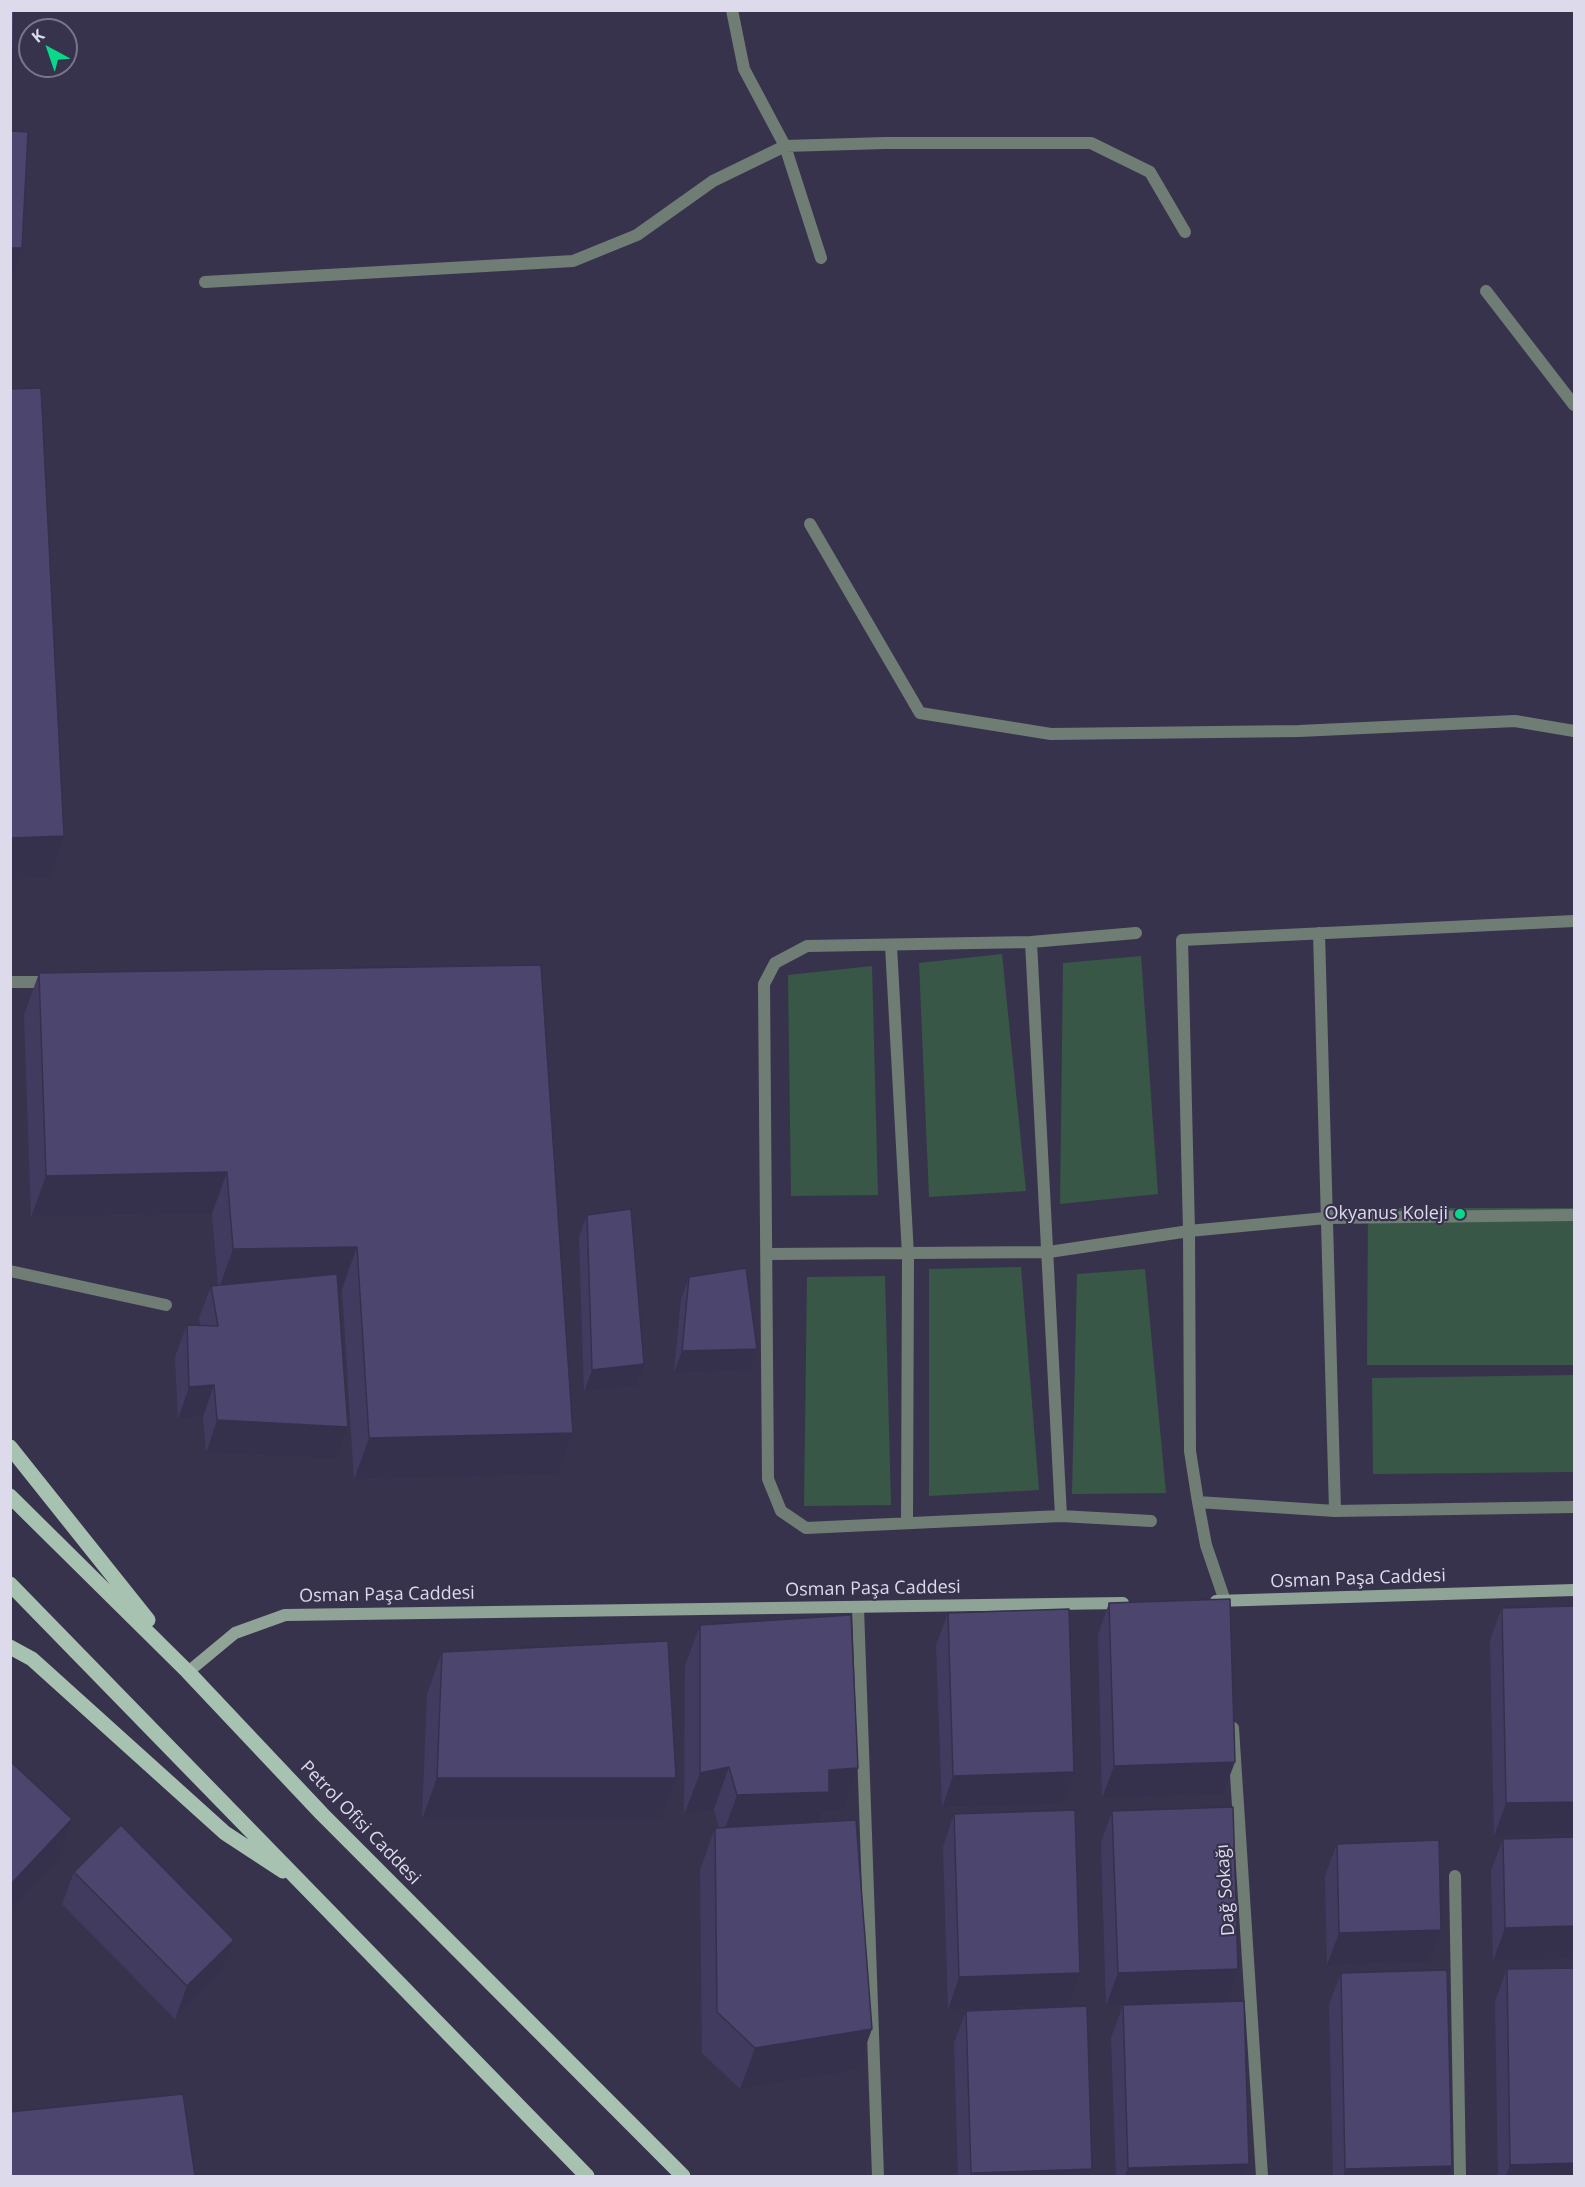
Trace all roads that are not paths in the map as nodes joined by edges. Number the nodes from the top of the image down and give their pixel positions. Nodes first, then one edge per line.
1 (732, 10) edge
2 (785, 146) junction
3 (1185, 232) dead end
4 (821, 258) dead end
5 (205, 282) dead end
6 (1486, 291) dead end
7 (1575, 405) edge
8 (810, 524) dead end
9 (1575, 732) edge
10 (1575, 921) edge
11 (1136, 933) dead end
12 (1318, 933) junction
13 (1031, 942) junction
14 (891, 946) junction
15 (10, 981) edge
16 (69, 982) edge
17 (1575, 1215) edge
18 (1326, 1218) junction
19 (1189, 1232) junction
20 (1049, 1252) junction
21 (767, 1254) junction
22 (908, 1255) junction
23 (10, 1271) edge
24 (166, 1305) dead end
25 (10, 1447) edge
26 (10, 1496) edge
27 (1198, 1502) junction
28 (1575, 1506) edge
29 (1335, 1511) junction
30 (1061, 1516) junction
31 (1151, 1521) dead end
32 (907, 1522) junction
33 (10, 1584) edge
34 (1575, 1590) edge
35 (1202, 1601) edge
36 (1131, 1603) edge
37 (1226, 1607) junction
38 (858, 1608) junction
39 (10, 1647) edge
40 (188, 1672) junction
41 (1233, 1718) edge
42 (1455, 1876) dead end
43 (308, 1888) junction
44 (587, 2176) edge
45 (682, 2176) edge
46 (878, 2176) edge
47 (1262, 2176) edge
48 (1460, 2176) edge

1 - 2 street
2 - 3 street
2 - 4 street
2 - 5 street
6 - 7 street
8 - 9 street
10 - 12 street
11 - 13 street
12 - 18 street
12 - 19 street
13 - 14 street
13 - 20 street
14 - 21 street
14 - 22 street
15 - 16 street
17 - 18 street
18 - 19 street
18 - 29 street
19 - 20 street
19 - 27 street
20 - 22 street
20 - 30 street
21 - 22 street
21 - 32 street
22 - 32 street
23 - 24 street
25 - 40 main road
26 - 40 main road, Petrol Ofisi Caddesi
27 - 29 street
27 - 37 street
28 - 29 street
30 - 31 street
30 - 32 street
33 - 43 main road
34 - 37 main road, Osman Paşa Caddesi
35 - 37 main road, Osman Paşa Caddesi
36 - 38 main road, Osman Paşa Caddesi
38 - 40 main road, Osman Paşa Caddesi
38 - 46 street
39 - 43 main road
40 - 45 main road, Petrol Ofisi Caddesi
41 - 47 street, Dağ Sokağı
42 - 48 street
43 - 44 main road

